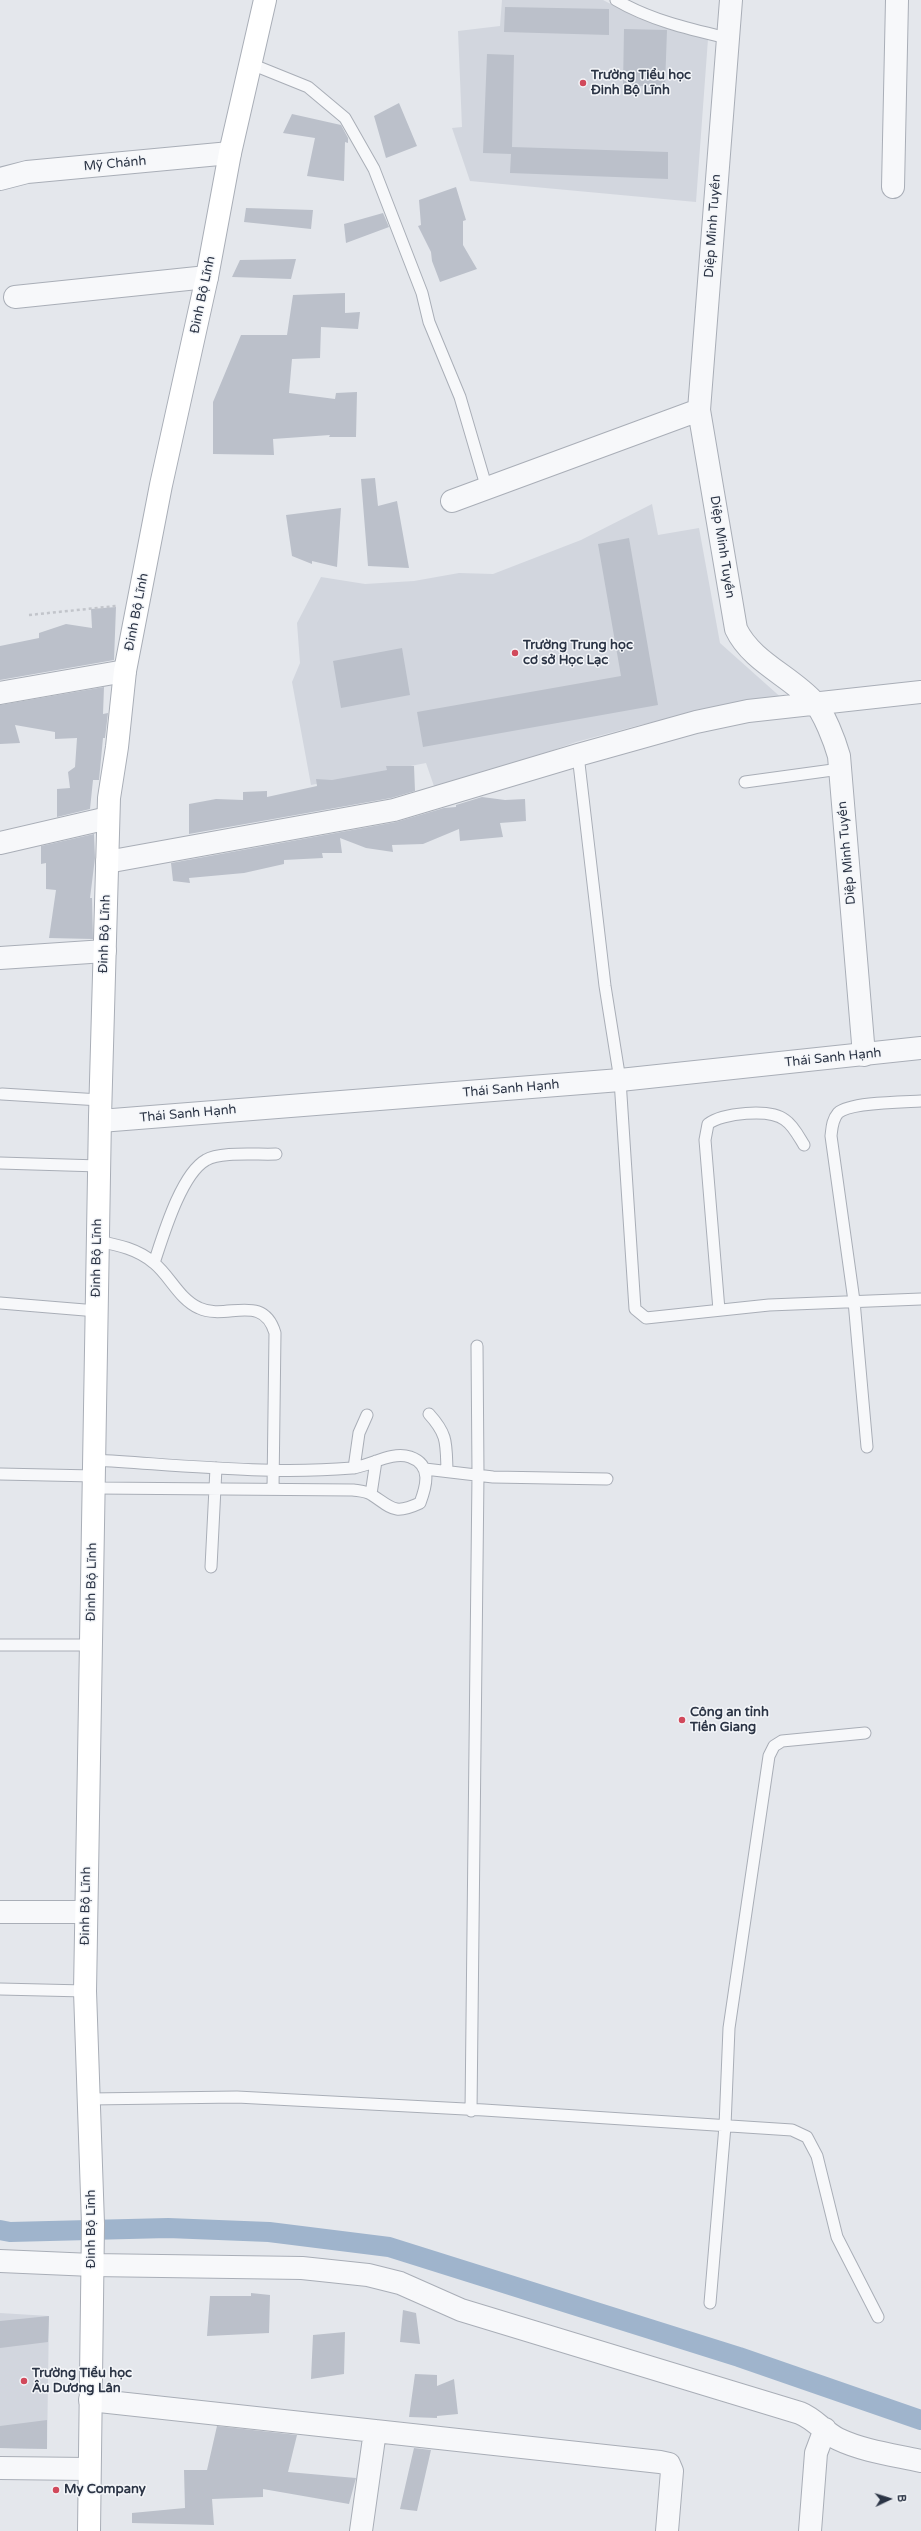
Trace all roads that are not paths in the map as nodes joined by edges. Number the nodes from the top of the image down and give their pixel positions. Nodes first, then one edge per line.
1 (265, 0) edge
2 (616, 0) edge
3 (731, 0) edge
4 (897, 0) edge
5 (727, 38) junction
6 (251, 64) junction
7 (230, 153) junction
8 (0, 179) edge
9 (893, 187) dead end
10 (207, 277) junction
11 (15, 297) dead end
12 (699, 410) junction
13 (487, 488) junction
14 (452, 501) dead end
15 (125, 671) junction
16 (921, 692) edge
17 (0, 693) edge
18 (814, 702) junction
19 (578, 755) junction
20 (840, 769) junction
21 (745, 782) dead end
22 (108, 818) junction
23 (0, 843) edge
24 (107, 862) junction
25 (105, 951) junction
26 (0, 958) edge
27 (921, 1048) edge
28 (864, 1055) junction
29 (620, 1080) junction
30 (2, 1094) dead end
31 (921, 1100) edge
32 (100, 1111) junction
33 (804, 1145) dead end
34 (276, 1154) dead end
35 (0, 1162) edge
36 (99, 1166) junction
37 (98, 1242) junction
38 (154, 1263) junction
39 (921, 1299) edge
40 (854, 1302) junction
41 (0, 1303) edge
42 (719, 1310) junction
43 (97, 1311) junction
44 (477, 1346) dead end
45 (429, 1414) dead end
46 (367, 1415) dead end
47 (867, 1447) dead end
48 (376, 1461) junction
49 (216, 1468) junction
50 (354, 1468) junction
51 (425, 1469) junction
52 (273, 1470) junction
53 (447, 1471) junction
54 (0, 1474) edge
55 (95, 1474) junction
56 (478, 1474) junction
57 (607, 1479) dead end
58 (216, 1489) junction
59 (273, 1489) junction
60 (371, 1494) junction
61 (210, 1567) dead end
62 (91, 1645) junction
63 (0, 1646) edge
64 (865, 1733) dead end
65 (0, 1912) edge
66 (86, 1912) junction
67 (0, 1989) edge
68 (85, 1991) junction
69 (90, 2099) junction
70 (471, 2111) junction
71 (725, 2126) junction
72 (92, 2259) junction
73 (0, 2261) edge
74 (710, 2303) dead end
75 (878, 2317) dead end
76 (90, 2400) junction
77 (825, 2429) junction
78 (375, 2431) junction
79 (921, 2461) edge
80 (0, 2468) edge
81 (88, 2469) junction
82 (89, 2531) edge
83 (361, 2531) edge
84 (667, 2531) edge
85 (810, 2531) edge

1 - 6 main road, Đinh Bộ Lĩnh
2 - 5 lane
3 - 5 street, Diệp Minh Tuyền
4 - 9 street
5 - 12 street, Diệp Minh Tuyền
6 - 7 main road, Đinh Bộ Lĩnh
6 - 13 lane
7 - 8 street, Mỹ Chánh
7 - 10 main road, Đinh Bộ Lĩnh
10 - 11 street
10 - 15 main road, Đinh Bộ Lĩnh
12 - 13 street
12 - 18 street, Diệp Minh Tuyền
13 - 14 street
15 - 17 street
15 - 22 main road, Đinh Bộ Lĩnh
16 - 18 street
18 - 19 street
18 - 20 street, Diệp Minh Tuyền
19 - 24 street
19 - 29 lane
20 - 21 lane
20 - 28 street, Diệp Minh Tuyền
22 - 23 street
22 - 24 main road, Đinh Bộ Lĩnh
24 - 25 main road, Đinh Bộ Lĩnh
25 - 26 street
25 - 32 main road, Đinh Bộ Lĩnh
27 - 28 street, Thái Sanh Hạnh
28 - 29 street, Thái Sanh Hạnh
29 - 32 street, Thái Sanh Hạnh
29 - 42 lane
30 - 32 lane
31 - 40 lane
32 - 36 main road, Đinh Bộ Lĩnh
33 - 42 lane
34 - 38 lane
35 - 36 lane
36 - 37 main road, Đinh Bộ Lĩnh
37 - 38 lane
37 - 43 main road, Đinh Bộ Lĩnh
38 - 52 lane
39 - 40 lane
40 - 42 lane
40 - 47 lane
41 - 43 lane
43 - 55 main road, Đinh Bộ Lĩnh
44 - 56 lane
45 - 53 lane
46 - 50 lane
48 - 50 lane
48 - 51 lane
48 - 60 lane
49 - 52 lane
49 - 55 lane
49 - 58 lane
50 - 52 lane
51 - 53 lane
51 - 60 lane
52 - 59 lane
53 - 56 lane
54 - 55 lane
55 - 58 lane
55 - 62 main road, Đinh Bộ Lĩnh
56 - 57 lane
56 - 70 lane
58 - 59 lane
58 - 61 lane
59 - 60 lane
62 - 63 lane
62 - 66 main road, Đinh Bộ Lĩnh
64 - 71 lane
65 - 66 street
66 - 68 main road, Đinh Bộ Lĩnh
67 - 68 lane
68 - 69 main road, Đinh Bộ Lĩnh
69 - 70 lane
69 - 72 main road, Đinh Bộ Lĩnh
70 - 71 lane
71 - 74 lane
71 - 75 lane
72 - 73 street
72 - 76 main road, Đinh Bộ Lĩnh
72 - 77 street
76 - 78 street
76 - 81 main road, Đinh Bộ Lĩnh
77 - 79 street
77 - 85 street
78 - 83 street
78 - 84 street
80 - 81 street
81 - 82 main road, Đinh Bộ Lĩnh

